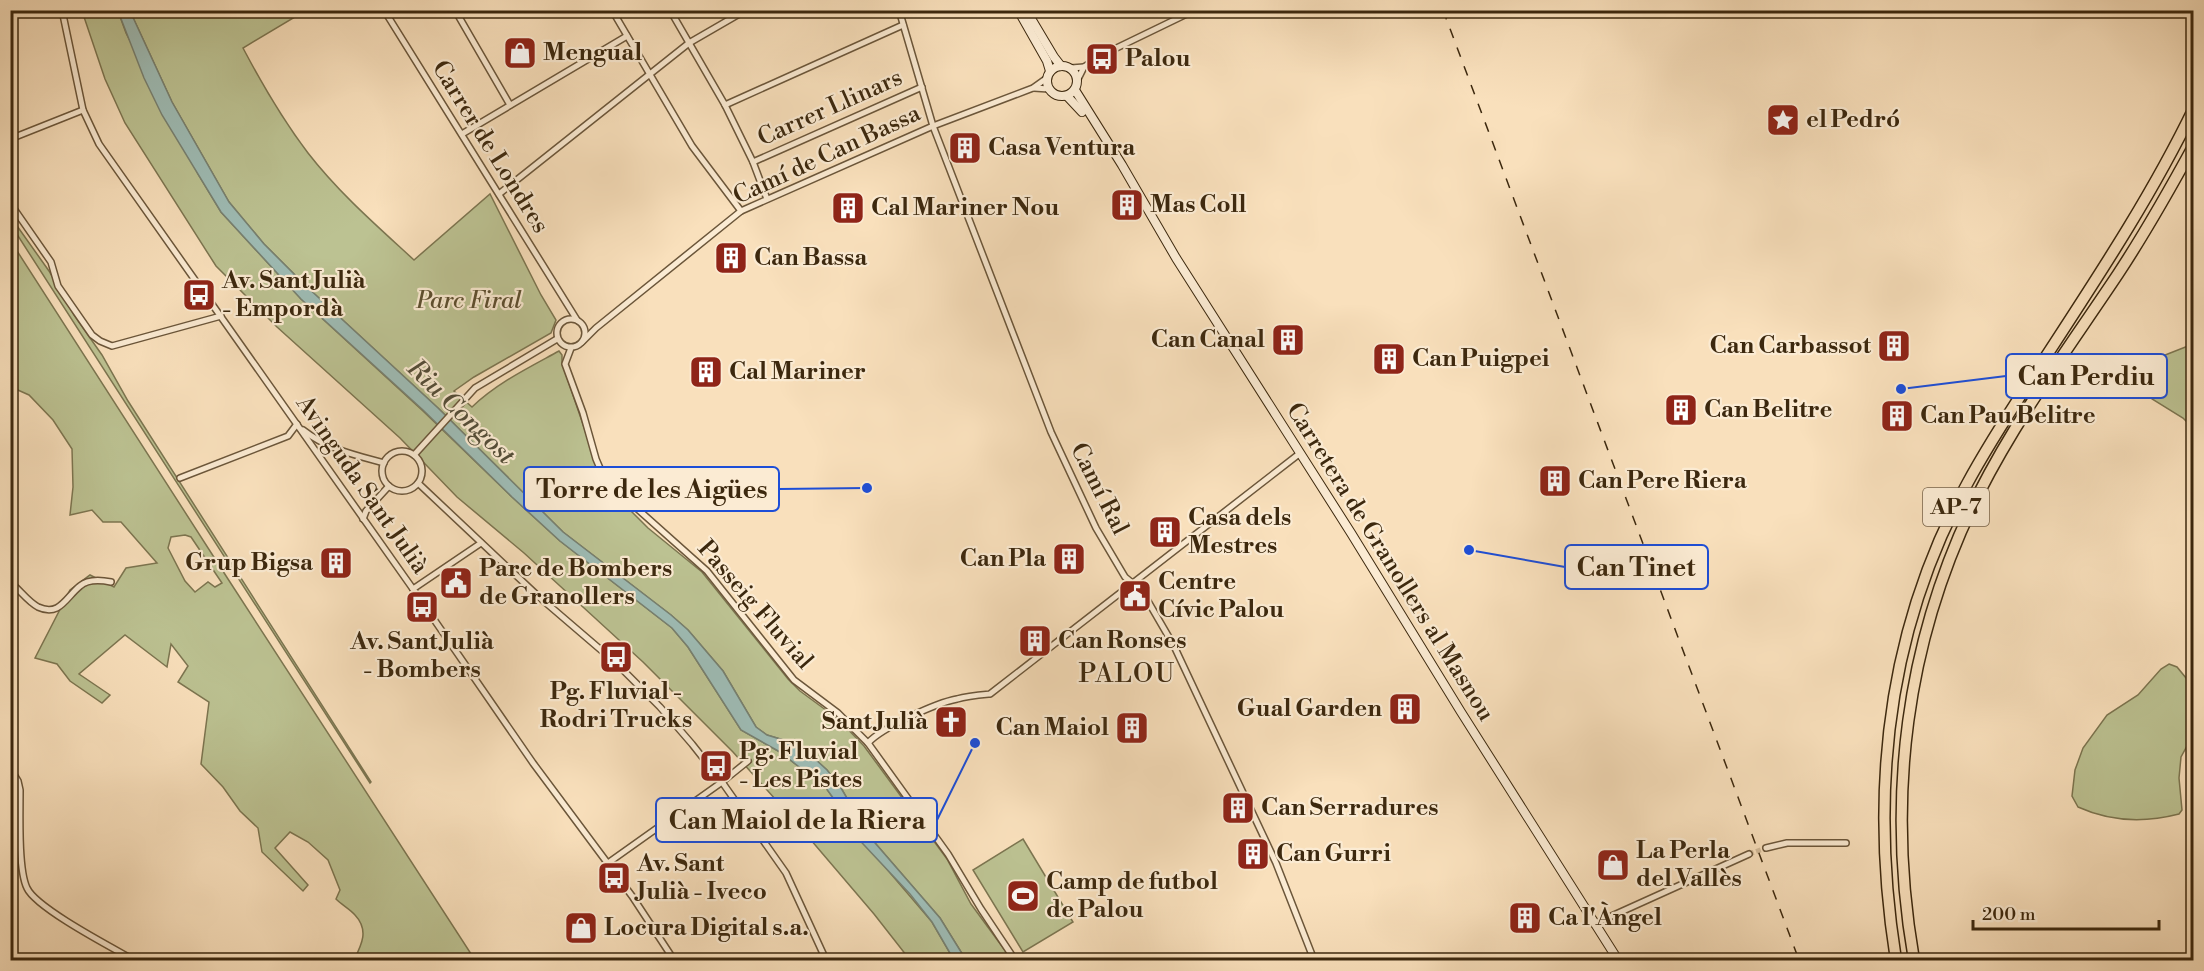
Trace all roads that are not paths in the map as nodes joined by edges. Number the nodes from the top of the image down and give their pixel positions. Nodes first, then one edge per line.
1 (62, 10) edge
2 (384, 10) edge
3 (455, 10) edge
4 (612, 10) edge
5 (670, 10) edge
6 (746, 10) edge
7 (899, 10) edge
8 (1018, 10) edge
9 (1026, 10) edge
10 (1195, 10) edge
11 (903, 25) junction
12 (627, 36) junction
13 (689, 44) junction
14 (1061, 66) junction
15 (1084, 67) junction
16 (1071, 69) junction
17 (649, 73) junction
18 (1049, 75) junction
19 (1077, 79) junction
20 (922, 87) junction
21 (1033, 88) junction
22 (1049, 89) junction
23 (1075, 90) junction
24 (1067, 96) junction
25 (510, 105) junction
26 (725, 105) junction
27 (2193, 108) edge
28 (83, 110) junction
29 (933, 126) junction
30 (462, 134) junction
31 (10, 139) edge
32 (2193, 145) edge
33 (753, 162) junction
34 (1131, 183) junction
35 (499, 194) junction
36 (767, 199) junction
37 (10, 203) edge
38 (741, 211) junction
39 (565, 303) junction
40 (221, 316) junction
41 (566, 320) junction
42 (579, 322) junction
43 (596, 328) junction
44 (557, 339) junction
45 (582, 342) junction
46 (571, 348) junction
47 (297, 424) junction
48 (416, 453) junction
49 (1299, 454) junction
50 (384, 463) junction
51 (180, 478) dead end
52 (418, 483) junction
53 (388, 486) junction
54 (363, 519) junction
55 (481, 543) junction
56 (10, 582) edge
57 (111, 582) dead end
58 (1131, 583) junction
59 (413, 589) junction
60 (868, 743) junction
61 (748, 761) dead end
62 (11, 768) edge
63 (722, 782) junction
64 (1846, 843) dead end
65 (1766, 848) tunnel mouth
66 (1749, 854) tunnel mouth
67 (608, 863) junction
68 (1594, 924) junction
69 (134, 960) edge
70 (674, 960) edge
71 (826, 960) edge
72 (1016, 960) edge
73 (1314, 960) edge
74 (1618, 960) edge
75 (1896, 960) edge
76 (1914, 960) edge

1 - 28 street, Avinguda Sant Julià
2 - 30 street, Carrer de Londres
3 - 25 street
4 - 12 street
5 - 13 street
6 - 13 street
7 - 11 street, Camí Ral
8 - 18 main road
9 - 14 main road
10 - 15 street
11 - 20 street, Camí Ral
11 - 26 street
12 - 17 street
12 - 25 street
13 - 17 street
13 - 26 street
14 - 16 main road
14 - 18 main road
15 - 16 street
15 - 19 street
16 - 19 main road
17 - 35 street
17 - 38 street
18 - 21 street, Camí de Can Bassa
18 - 22 main road
19 - 23 main road
20 - 29 street, Camí Ral
20 - 33 street, Carrer Llinars
21 - 22 street, Camí de Can Bassa
21 - 29 street, Camí de Can Bassa
22 - 24 main road
23 - 24 main road
23 - 34 main road, Carretera de Granollers al Masnou
24 - 34 main road, Carretera de Granollers al Masnou
25 - 30 street
26 - 33 street
27 - 75 highway, AP-7
28 - 31 street
28 - 40 street, Avinguda Sant Julià
29 - 36 street, Camí de Can Bassa
29 - 58 street, Camí Ral
30 - 35 street, Carrer de Londres
32 - 76 highway, AP-7
33 - 36 street
34 - 49 main road, Carretera de Granollers al Masnou
35 - 39 street, Carrer de Londres
36 - 38 street, Camí de Can Bassa
37 - 40 street
38 - 43 street, Camí de Can Bassa
39 - 41 street, Carrer de Londres
39 - 42 street, Carrer de Londres
40 - 47 street, Avinguda Sant Julià
41 - 42 street
41 - 44 street
42 - 43 street
42 - 45 street
43 - 45 street, Camí de Can Bassa
44 - 46 street
44 - 48 street
45 - 46 street
46 - 60 street, Passeig Fluvial
47 - 50 street
47 - 51 street
47 - 54 street, Avinguda Sant Julià
48 - 50 street
48 - 52 street
49 - 58 street
49 - 68 main road, Carretera de Granollers al Masnou
50 - 53 street
52 - 53 street
52 - 55 street
53 - 54 street
54 - 59 street, Avinguda Sant Julià
55 - 59 street
55 - 63 street
56 - 57 street
58 - 60 street
58 - 73 street, Camí Ral
59 - 67 street, Avinguda Sant Julià
60 - 72 street, Passeig Fluvial
61 - 63 street
62 - 69 street
63 - 67 street
63 - 71 street
64 - 65 street
66 - 68 street
67 - 70 street, Avinguda Sant Julià
68 - 74 main road, Carretera de Granollers al Masnou

